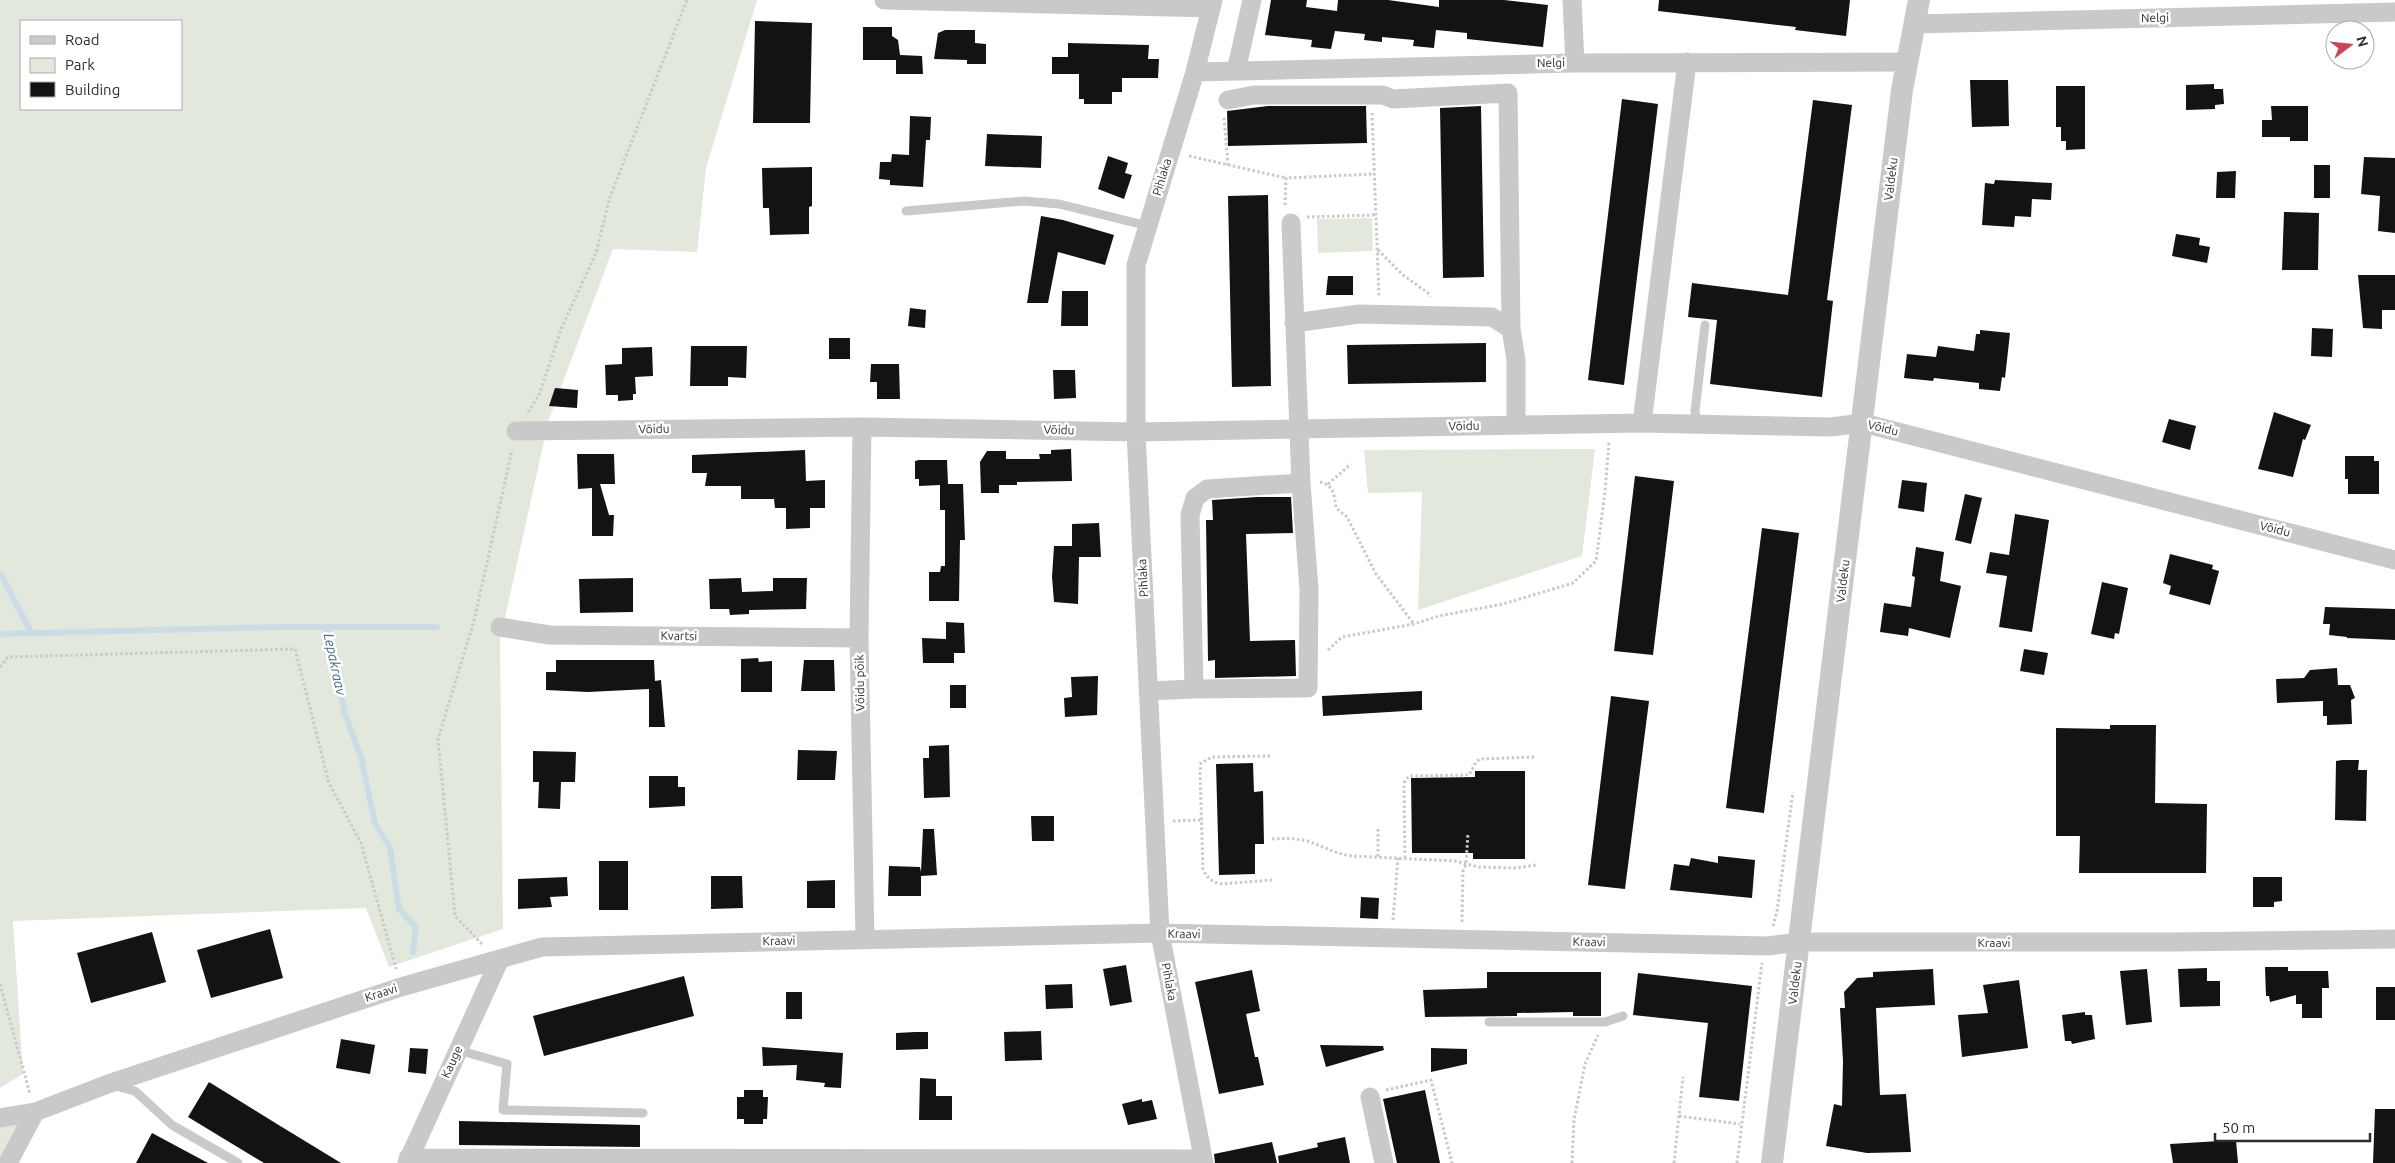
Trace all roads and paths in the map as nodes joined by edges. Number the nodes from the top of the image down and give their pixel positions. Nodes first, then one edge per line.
1 (687, 0) edge
2 (884, 0) edge
3 (1252, 0) edge
4 (1572, 0) edge
5 (1919, 0) edge
6 (1212, 4) edge
7 (2395, 12) edge
8 (1916, 24) junction
9 (1687, 62) junction
10 (1907, 62) junction
11 (1575, 63) junction
12 (1236, 71) junction
13 (1195, 72) junction
14 (1372, 94) junction
15 (1228, 100) joint
16 (1182, 154) dead end
17 (1228, 165) junction
18 (1374, 174) junction
19 (1286, 178) junction
20 (906, 210) dead end
21 (1376, 215) junction
22 (1291, 223) junction
23 (1148, 226) junction
24 (1377, 250) junction
25 (1380, 314) junction
26 (1440, 316) junction
27 (1294, 323) junction
28 (1704, 325) dead end
29 (1511, 329) junction
30 (1863, 423) junction
31 (1611, 424) junction
32 (1642, 424) junction
33 (1696, 424) junction
34 (1516, 425) junction
35 (862, 427) junction
36 (1298, 429) junction
37 (516, 431) junction
38 (1136, 432) junction
39 (1351, 464) dead end
40 (1302, 483) junction
41 (1328, 484) junction
42 (2395, 560) edge
43 (1414, 624) junction
44 (500, 627) dead end
45 (859, 638) junction
46 (0, 667) edge
47 (1308, 670) junction
48 (1194, 689) junction
49 (1148, 692) junction
50 (1270, 756) dead end
51 (1535, 757) dead end
52 (1202, 820) junction
53 (1155, 821) junction
54 (1378, 829) dead end
55 (1468, 833) dead end
56 (1272, 838) dead end
57 (1378, 857) junction
58 (1398, 858) junction
59 (1405, 858) junction
60 (1466, 864) junction
61 (1536, 865) dead end
62 (1272, 880) dead end
63 (1160, 933) junction
64 (1393, 938) junction
65 (865, 939) junction
66 (2395, 939) edge
67 (1460, 940) junction
68 (1800, 942) junction
69 (1767, 946) junction
70 (499, 961) junction
71 (0, 984) edge
72 (401, 987) junction
73 (1623, 1016) dead end
74 (1489, 1022) dead end
75 (1605, 1022) junction
76 (458, 1050) junction
77 (1683, 1078) dead end
78 (108, 1084) junction
79 (1370, 1097) joint
80 (35, 1112) junction
81 (643, 1113) dead end
82 (1679, 1116) junction
83 (0, 1118) edge
84 (1741, 1124) junction
85 (408, 1160) edge
86 (1203, 1161) edge
87 (8, 1163) edge
88 (238, 1163) edge
89 (1384, 1163) edge
90 (1452, 1163) edge
91 (1572, 1163) edge
92 (1674, 1163) edge
93 (1737, 1163) edge
94 (1772, 1163) edge

1 - 37 path
2 - 6 street
3 - 12 street
4 - 11 street
5 - 8 street, Valdeku
6 - 13 street, Pihlaka
7 - 8 street, Nelgi
8 - 10 street, Valdeku
9 - 10 street, Nelgi
9 - 11 street, Nelgi
9 - 32 street
10 - 30 street, Valdeku
11 - 12 street, Nelgi
12 - 13 street, Nelgi
13 - 23 street, Pihlaka
14 - 15 street
14 - 18 path
14 - 29 street
15 - 17 path
16 - 17 path
17 - 19 path
18 - 19 path
18 - 21 path
19 - 22 path
20 - 23 lane
21 - 22 path
21 - 24 path
22 - 27 street
23 - 38 street, Pihlaka
24 - 25 path
24 - 26 path
25 - 26 street
25 - 27 street
26 - 29 street
27 - 36 street
28 - 33 lane
29 - 34 street
30 - 33 street, Võidu
30 - 42 street, Võidu
30 - 68 street, Valdeku
31 - 32 street, Võidu
31 - 34 street, Võidu
31 - 43 path
32 - 33 street, Võidu
34 - 36 street, Võidu
35 - 37 street, Võidu
35 - 38 street, Võidu
35 - 45 street, Võidu põik
36 - 38 street, Võidu
36 - 40 street
37 - 70 path
38 - 49 street, Pihlaka
39 - 41 path
40 - 41 path
40 - 47 street
40 - 48 street
41 - 43 path
43 - 47 path
44 - 45 street, Kvartsi
45 - 65 street, Võidu põik
46 - 72 path
47 - 48 street
48 - 49 street
49 - 53 street, Pihlaka
50 - 52 path
51 - 59 path
52 - 53 path
52 - 62 path
53 - 63 street, Pihlaka
54 - 57 path
55 - 60 path
56 - 57 path
57 - 58 path
58 - 59 path
58 - 64 path
59 - 60 path
60 - 61 path
60 - 67 path
63 - 64 street, Kraavi
63 - 65 street, Kraavi
63 - 86 street, Pihlaka
64 - 67 street, Kraavi
65 - 70 street, Kraavi
66 - 68 street, Kraavi
67 - 69 street, Kraavi
68 - 69 street, Kraavi
68 - 94 street, Valdeku
69 - 84 path
70 - 72 street, Kraavi
70 - 76 street, Kauge
71 - 80 path
72 - 78 street, Kraavi
73 - 75 lane
74 - 75 lane
75 - 91 path
76 - 81 lane
76 - 85 street, Kauge
77 - 82 path
78 - 80 street, Kraavi
78 - 88 lane
79 - 89 street
79 - 90 path
80 - 83 street, Kraavi
80 - 87 street
82 - 84 path
82 - 92 path
84 - 93 path
85 - 86 street

